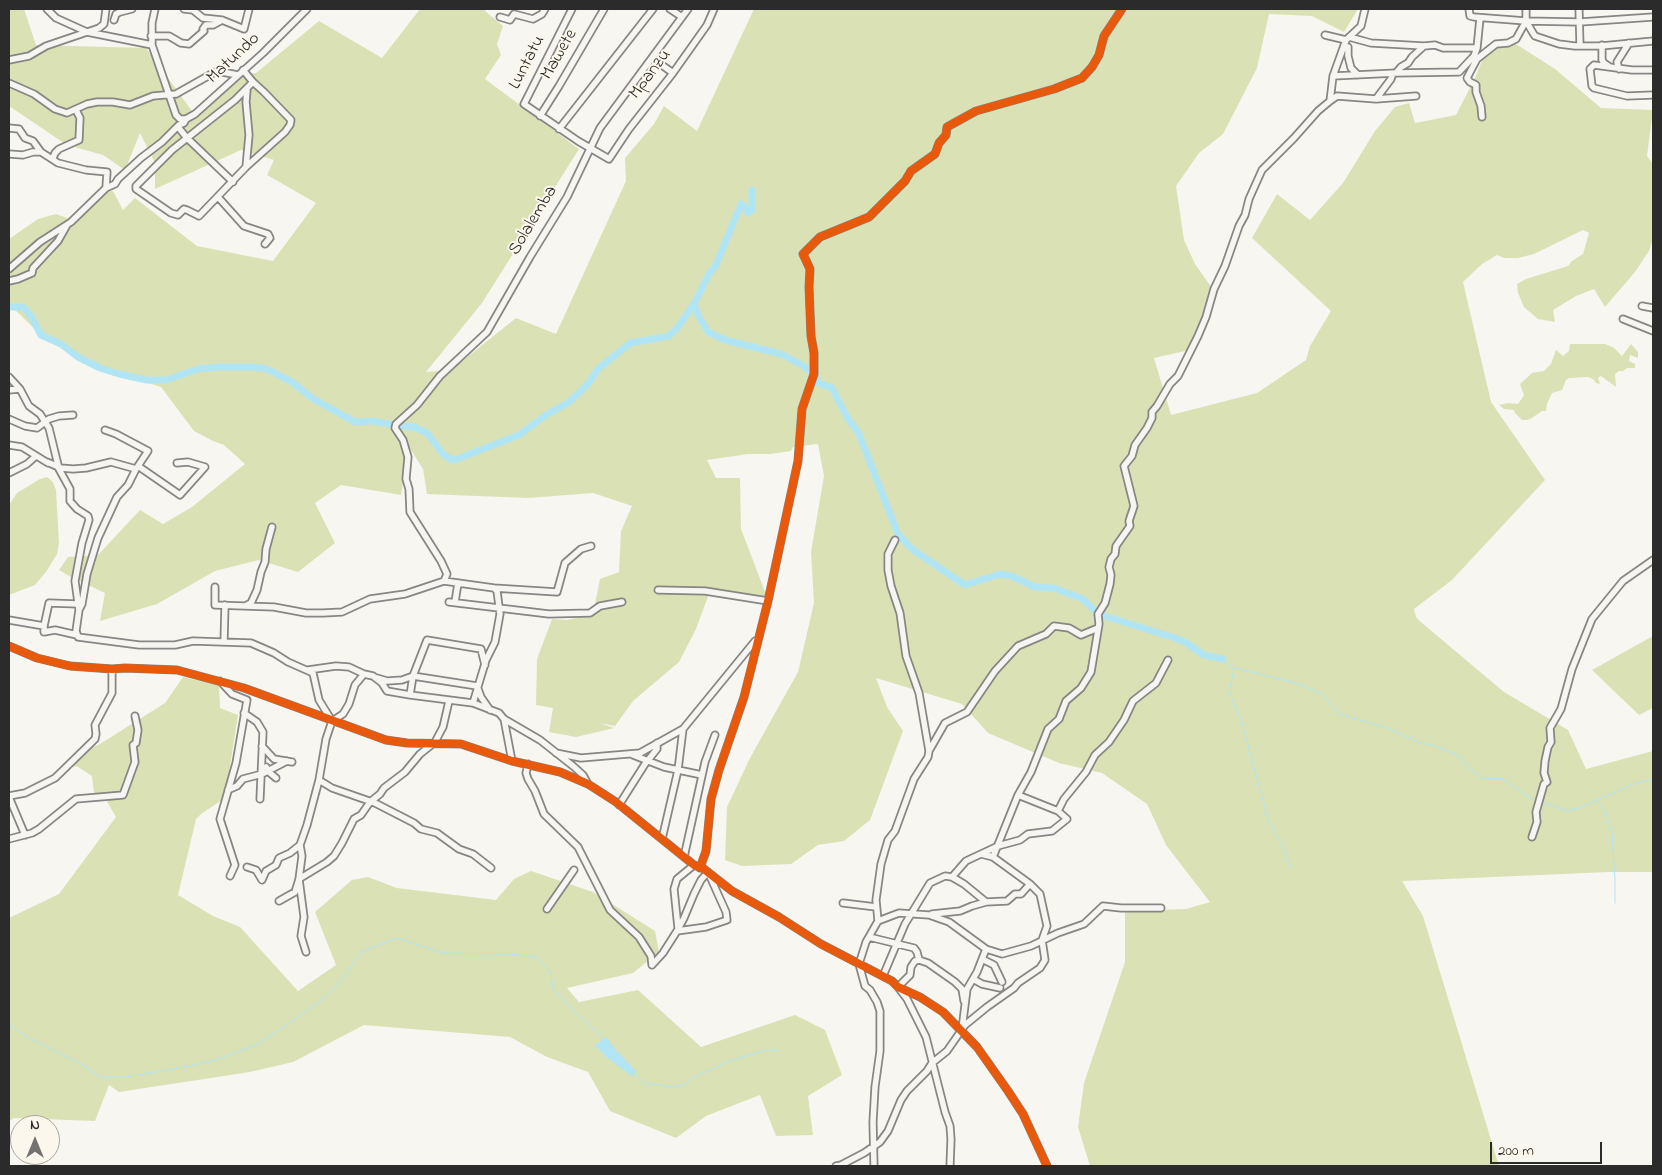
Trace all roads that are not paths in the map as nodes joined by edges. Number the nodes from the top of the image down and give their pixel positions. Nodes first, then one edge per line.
1 (47, 9) edge
2 (106, 9) edge
3 (132, 9) edge
4 (155, 9) edge
5 (184, 9) edge
6 (249, 9) edge
7 (308, 9) edge
8 (545, 9) edge
9 (564, 9) edge
10 (604, 9) edge
11 (653, 9) edge
12 (670, 9) edge
13 (688, 9) edge
14 (714, 9) edge
15 (1122, 9) edge
16 (1365, 9) edge
17 (1469, 9) edge
18 (1526, 9) edge
19 (1580, 9) edge
20 (571, 10) edge
21 (500, 17) dead end
22 (682, 17) junction
23 (1653, 17) edge
24 (1480, 18) junction
25 (114, 20) dead end
26 (222, 20) junction
27 (1526, 21) junction
28 (1580, 22) junction
29 (87, 32) junction
30 (1325, 35) dead end
31 (151, 36) junction
32 (1349, 40) junction
33 (1653, 41) edge
34 (1629, 44) junction
35 (152, 45) junction
36 (1602, 45) junction
37 (1424, 46) junction
38 (1580, 46) junction
39 (1477, 48) junction
40 (652, 58) junction
41 (1475, 58) junction
42 (9, 60) edge
43 (1610, 67) junction
44 (1620, 69) junction
45 (1653, 70) edge
46 (241, 73) junction
47 (674, 73) junction
48 (1395, 73) junction
49 (1358, 74) junction
50 (1334, 76) junction
51 (253, 82) junction
52 (9, 83) edge
53 (248, 88) junction
54 (168, 94) junction
55 (1653, 95) edge
56 (1416, 96) dead end
57 (1376, 99) junction
58 (1330, 102) junction
59 (76, 110) junction
60 (540, 116) junction
61 (177, 117) junction
62 (1482, 117) dead end
63 (186, 119) junction
64 (179, 126) junction
65 (9, 128) edge
66 (559, 128) junction
67 (187, 138) junction
68 (589, 148) junction
69 (42, 152) junction
70 (9, 154) edge
71 (53, 158) junction
72 (246, 167) junction
73 (106, 172) junction
74 (116, 182) junction
75 (232, 182) junction
76 (106, 188) junction
77 (218, 198) junction
78 (67, 225) junction
79 (265, 244) dead end
80 (9, 269) edge
81 (9, 281) edge
82 (1642, 306) dead end
83 (1653, 308) edge
84 (1623, 320) dead end
85 (1653, 330) edge
86 (9, 377) edge
87 (20, 389) junction
88 (9, 390) edge
89 (73, 415) dead end
90 (9, 419) edge
91 (46, 422) junction
92 (106, 430) dead end
93 (9, 445) edge
94 (36, 456) junction
95 (47, 462) junction
96 (177, 463) dead end
97 (58, 466) junction
98 (137, 468) junction
99 (9, 473) edge
100 (61, 474) junction
101 (272, 527) dead end
102 (895, 540) dead end
103 (591, 546) dead end
104 (1653, 560) edge
105 (444, 581) junction
106 (458, 583) junction
107 (215, 587) dead end
108 (494, 588) junction
109 (658, 590) dead end
110 (768, 601) junction
111 (622, 602) dead end
112 (226, 605) junction
113 (247, 605) junction
114 (78, 607) junction
115 (499, 607) junction
116 (9, 620) edge
117 (762, 623) junction
118 (44, 626) junction
119 (1098, 628) junction
120 (77, 635) junction
121 (224, 642) junction
122 (9, 646) edge
123 (1168, 660) dead end
124 (484, 665) junction
125 (112, 669) junction
126 (308, 670) junction
127 (364, 674) junction
128 (373, 676) junction
129 (413, 676) junction
130 (220, 681) junction
131 (477, 686) junction
132 (249, 690) junction
133 (410, 695) junction
134 (247, 700) junction
135 (449, 701) junction
136 (473, 703) junction
137 (490, 710) junction
138 (244, 713) junction
139 (135, 716) dead end
140 (504, 719) junction
141 (332, 721) junction
142 (683, 730) junction
143 (715, 735) dead end
144 (657, 743) junction
145 (433, 744) junction
146 (262, 746) junction
147 (929, 751) junction
148 (556, 754) junction
149 (632, 754) junction
150 (262, 758) junction
151 (512, 761) junction
152 (647, 761) junction
153 (528, 764) junction
154 (268, 770) junction
155 (678, 770) junction
156 (262, 774) junction
157 (702, 775) junction
158 (276, 778) dead end
159 (319, 780) junction
160 (588, 784) junction
161 (228, 790) junction
162 (25, 793) junction
163 (1018, 795) junction
164 (9, 797) edge
165 (260, 799) dead end
166 (370, 802) junction
167 (619, 804) junction
168 (12, 807) junction
169 (1058, 811) junction
170 (25, 834) junction
171 (1532, 837) dead end
172 (9, 839) edge
173 (662, 839) junction
174 (300, 845) junction
175 (998, 846) junction
176 (981, 854) junction
177 (684, 857) junction
178 (993, 857) junction
179 (697, 866) junction
180 (247, 868) dead end
181 (492, 868) dead end
182 (574, 870) dead end
183 (708, 872) junction
184 (230, 876) dead end
185 (952, 877) junction
186 (299, 879) junction
187 (1030, 884) junction
188 (279, 901) dead end
189 (986, 902) junction
190 (843, 903) dead end
191 (876, 907) junction
192 (1161, 908) dead end
193 (547, 909) dead end
194 (912, 914) junction
195 (929, 914) junction
196 (878, 921) junction
197 (678, 929) junction
198 (869, 937) junction
199 (1042, 940) junction
200 (896, 944) junction
201 (986, 949) junction
202 (306, 952) dead end
203 (982, 959) junction
204 (919, 960) junction
205 (859, 964) junction
206 (882, 976) junction
207 (973, 979) junction
208 (898, 987) junction
209 (964, 1001) junction
210 (961, 1031) junction
211 (932, 1063) junction
212 (873, 1148) junction
213 (836, 1166) edge
214 (874, 1166) edge
215 (950, 1166) edge
216 (1047, 1166) edge

1 - 29 street
2 - 29 street
3 - 25 street
4 - 31 street
5 - 26 street
6 - 26 street
7 - 46 street, Matundo
8 - 21 street
9 - 20 street
10 - 60 street, Mawete
11 - 66 street
12 - 22 street
13 - 22 street, Solalemba
14 - 47 street, Mpanzu
15 - 110 street
16 - 32 street
17 - 24 street
18 - 27 street
19 - 28 street
20 - 60 street, Luntatu
22 - 40 street, Solalemba
23 - 28 street
24 - 27 street
24 - 39 street
26 - 31 street
27 - 28 street
27 - 38 street
27 - 41 street
28 - 38 street
29 - 35 street
29 - 42 street
30 - 32 street
31 - 35 street
32 - 37 street
32 - 49 street
32 - 50 street
33 - 34 street
34 - 36 street
34 - 44 street
35 - 54 street
36 - 38 street
36 - 43 street
37 - 39 street
37 - 48 street
39 - 41 street
40 - 47 street
40 - 68 street, Solalemba
41 - 48 street
41 - 62 street
43 - 44 street
43 - 55 street
44 - 45 street
46 - 51 street
46 - 54 street
46 - 63 street, Matundo
47 - 68 street, Mpanzu
48 - 49 street
48 - 57 street
49 - 50 street
50 - 58 street
51 - 53 street
51 - 72 street
52 - 59 street
53 - 67 street
53 - 72 street
54 - 59 street
54 - 61 street
56 - 57 street
57 - 58 street
58 - 119 street
59 - 71 street
60 - 66 street
61 - 63 street
61 - 64 street
63 - 64 street, Matundo
64 - 67 street
64 - 74 street, Matundo
65 - 69 street
66 - 68 street
67 - 75 street
67 - 77 street
68 - 105 street, Solalemba
69 - 70 street
69 - 71 street
71 - 73 street
72 - 75 street
73 - 74 street
73 - 76 street
74 - 76 street, Matundo
75 - 77 street
76 - 78 street, Matundo
77 - 79 street
78 - 80 street
78 - 81 street
82 - 83 street
84 - 85 street
86 - 87 street
87 - 88 street
87 - 91 street
89 - 91 street
90 - 91 street
91 - 97 street
92 - 98 street
93 - 94 street
94 - 95 street
94 - 99 street
95 - 97 street
95 - 100 street
96 - 98 street
97 - 98 street
97 - 100 street
98 - 114 street
100 - 114 street
101 - 113 street
102 - 147 street
103 - 108 street
104 - 171 street
105 - 106 street
105 - 113 street
106 - 108 street
106 - 115 street
107 - 112 street
108 - 115 street
109 - 110 street
110 - 117 street
111 - 115 street
112 - 113 street
112 - 121 street
114 - 118 street
114 - 120 street
115 - 124 street
116 - 118 street
117 - 142 street
117 - 179 street
118 - 120 street
119 - 147 street
119 - 163 street
120 - 121 street
121 - 126 street
122 - 125 street
123 - 169 street
124 - 129 street
124 - 131 street
125 - 130 street
125 - 162 street
126 - 127 street
126 - 141 street
127 - 128 street
127 - 141 street
128 - 129 street
128 - 133 street
129 - 131 street
129 - 133 street
130 - 132 street
130 - 134 street
131 - 136 street
131 - 137 street
132 - 134 street
132 - 141 street
133 - 135 street
134 - 138 street
135 - 136 street
135 - 145 street
136 - 137 street
137 - 140 street
138 - 146 street
138 - 161 street
139 - 170 street
140 - 148 street
140 - 151 street
141 - 145 street
141 - 159 street
142 - 144 street
142 - 155 street
143 - 157 street
144 - 149 street
144 - 152 street
145 - 151 street
145 - 166 street
146 - 150 street
146 - 154 street
147 - 191 street
148 - 149 street
148 - 160 street
149 - 152 street
150 - 154 street
150 - 156 street
151 - 153 street
152 - 155 street
152 - 167 street
153 - 160 street
153 - 197 street
154 - 156 street
154 - 158 street
155 - 157 street
155 - 173 street
156 - 161 street
156 - 165 street
157 - 177 street
159 - 166 street
159 - 174 street
160 - 167 street
161 - 184 street
162 - 164 street
162 - 168 street
163 - 169 street
163 - 175 street
164 - 168 street
166 - 181 street
166 - 186 street
167 - 173 street
168 - 170 street
169 - 175 street
170 - 172 street
173 - 177 street
174 - 180 street
174 - 186 street
175 - 176 street
175 - 178 street
176 - 178 street
176 - 185 street
177 - 179 street
178 - 187 street
179 - 183 street
179 - 197 street
182 - 193 street
183 - 197 street
183 - 197 street
183 - 205 street
185 - 189 street
185 - 194 street
186 - 188 street
186 - 202 street
187 - 189 street
187 - 199 street
189 - 195 street
190 - 191 street
191 - 196 street
192 - 199 street
194 - 195 street
194 - 196 street
194 - 200 street
195 - 201 street
196 - 198 street
198 - 200 street
198 - 205 street
199 - 201 street
199 - 210 street
200 - 204 street
200 - 206 street
201 - 203 street
203 - 207 street
203 - 207 street
204 - 208 street
204 - 209 street
205 - 206 street
205 - 212 street
206 - 208 street
207 - 209 street
208 - 210 street
208 - 211 street
209 - 210 street
210 - 211 street
210 - 216 street
211 - 212 street
211 - 215 street
212 - 213 street
212 - 214 street

